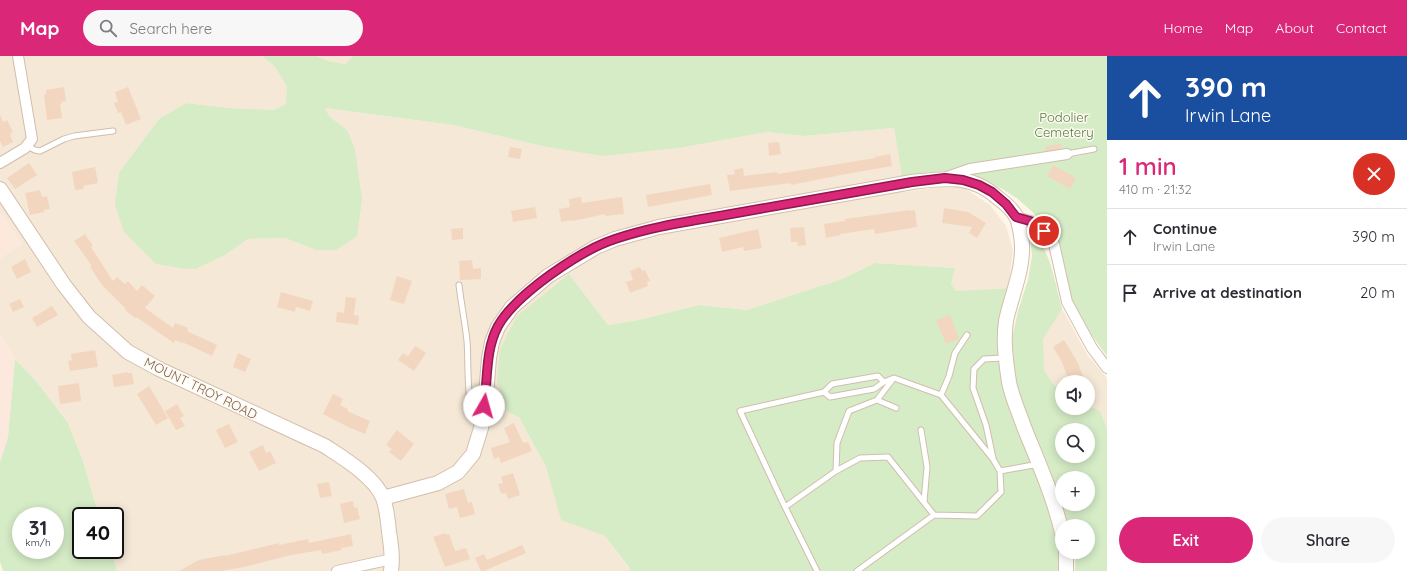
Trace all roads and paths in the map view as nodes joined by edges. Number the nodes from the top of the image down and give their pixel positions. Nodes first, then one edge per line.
1 (18, 56) edge
2 (113, 131) dead end
3 (27, 146) junction
4 (1094, 149) dead end
5 (1067, 154) joint
6 (0, 163) edge
7 (945, 178) junction
8 (0, 189) edge
9 (1016, 217) junction
10 (459, 285) dead end
11 (967, 335) dead end
12 (1005, 358) junction
13 (1107, 368) edge
14 (894, 378) junction
15 (884, 382) junction
16 (824, 392) junction
17 (941, 395) junction
18 (877, 400) junction
19 (896, 408) dead end
20 (481, 428) junction
21 (921, 430) dead end
22 (993, 459) junction
23 (1039, 464) junction
24 (836, 471) junction
25 (1000, 471) junction
26 (383, 498) junction
27 (924, 502) junction
28 (785, 508) junction
29 (934, 515) junction
30 (1059, 519) edge
31 (1066, 559) edge
32 (392, 565) edge
33 (337, 571) edge
34 (817, 571) edge
35 (857, 571) edge
36 (1066, 571) edge

1 - 3 street
2 - 3 lane
3 - 6 street
4 - 5 lane
5 - 7 street
7 - 9 street
7 - 20 street
8 - 26 street, MOUNT TROY ROAD
9 - 12 street
9 - 13 street
10 - 20 lane
11 - 17 lane
12 - 22 lane
12 - 23 street
14 - 15 lane
14 - 17 lane
14 - 18 lane
15 - 16 lane
15 - 16 lane
16 - 28 lane
17 - 22 lane
18 - 19 lane
18 - 24 lane
20 - 26 street
21 - 27 lane
22 - 25 lane
23 - 25 lane
23 - 30 street
24 - 27 lane
24 - 28 lane
25 - 29 lane
26 - 32 street, MOUNT TROY ROAD
27 - 29 lane
28 - 34 lane
29 - 35 lane
31 - 36 street
32 - 33 street

